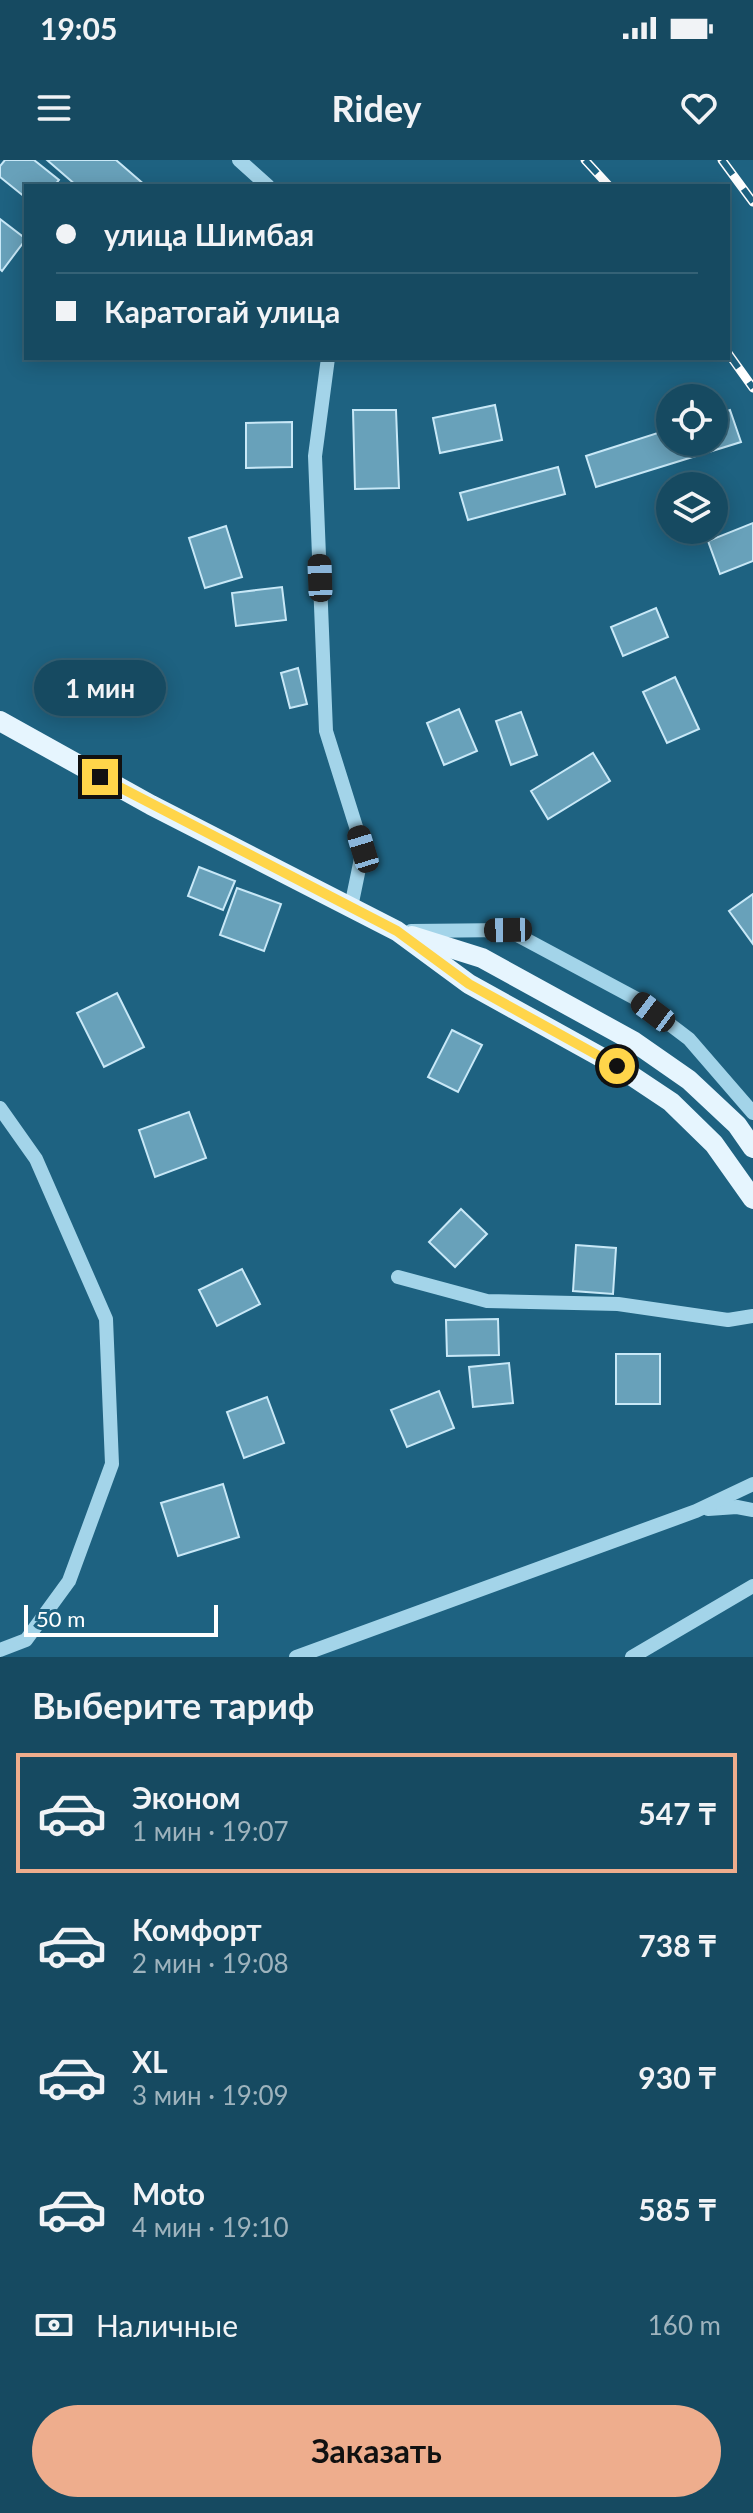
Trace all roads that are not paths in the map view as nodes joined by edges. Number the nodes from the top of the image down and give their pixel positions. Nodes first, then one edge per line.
1 (239, 160) edge
2 (266, 184) edge
3 (328, 360) edge
4 (0, 721) edge
5 (351, 907) junction
6 (397, 931) junction
7 (0, 1108) edge
8 (753, 1113) edge
9 (753, 1148) edge
10 (753, 1199) edge
11 (398, 1277) dead end
12 (753, 1316) edge
13 (753, 1484) edge
14 (753, 1510) edge
15 (696, 1511) junction
16 (753, 1586) edge
17 (0, 1650) edge
18 (296, 1657) edge
19 (632, 1657) edge

1 - 2 street
3 - 5 street
4 - 5 main road
5 - 6 main road
6 - 8 street
6 - 9 main road
6 - 10 main road
7 - 17 street
11 - 12 street
13 - 15 street
14 - 15 street
15 - 18 street
16 - 19 street

